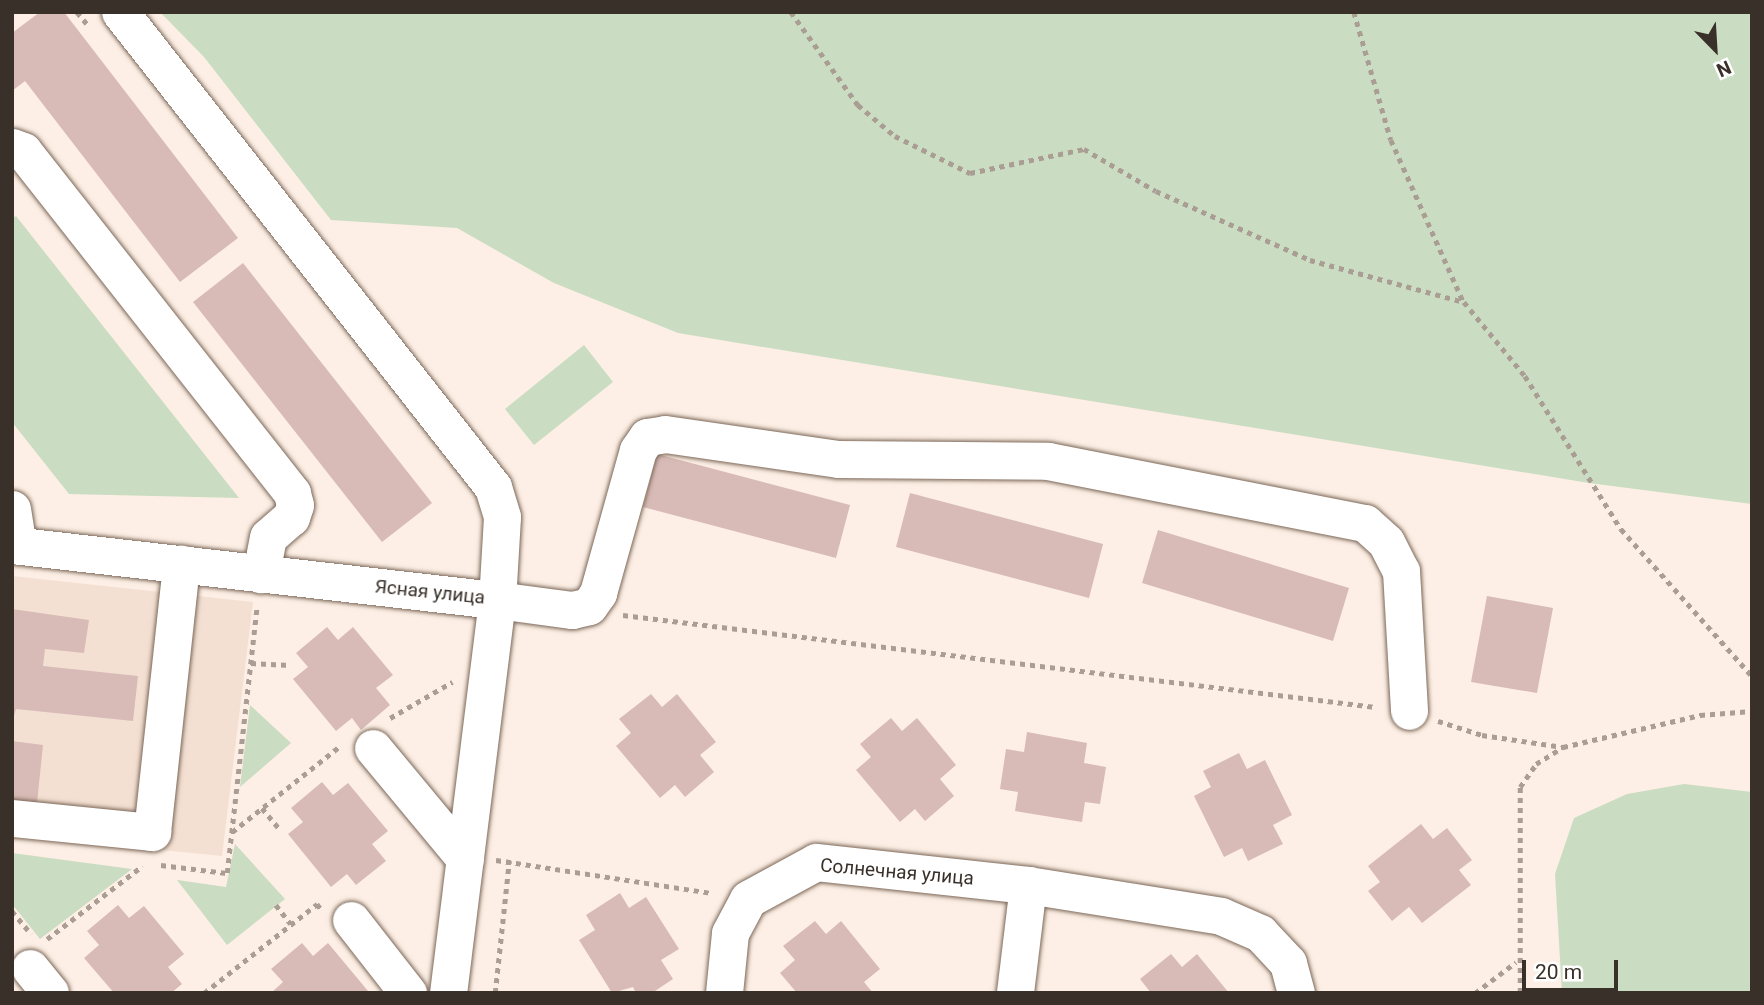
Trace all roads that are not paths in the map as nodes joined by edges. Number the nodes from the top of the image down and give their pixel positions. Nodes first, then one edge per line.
1 (121, 12) edge
2 (12, 147) edge
3 (12, 509) edge
4 (15, 546) edge
5 (181, 564) junction
6 (261, 574) junction
7 (497, 600) junction
8 (1409, 711) road end
9 (367, 743) road end
10 (12, 818) edge
11 (465, 859) junction
12 (1028, 885) junction
13 (338, 917) road end
14 (408, 993) edge
15 (448, 993) edge
16 (724, 993) edge
17 (1015, 993) edge
18 (1296, 993) edge

1 - 7 street
2 - 6 street
3 - 4 street
4 - 5 street, Ясная улица
5 - 6 street, Ясная улица
5 - 10 street
6 - 7 street, Ясная улица
7 - 8 street
7 - 11 street, Ясная улица
9 - 11 street
11 - 15 street, Ясная улица
12 - 16 street, Солнечная улица
12 - 17 street
12 - 18 street, Солнечная улица
13 - 14 street

